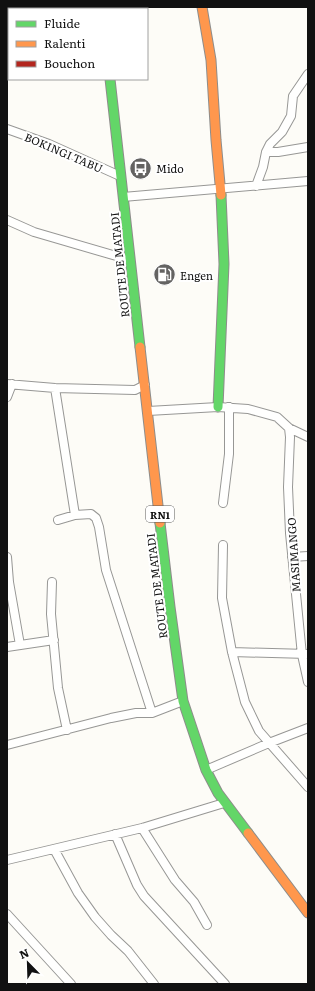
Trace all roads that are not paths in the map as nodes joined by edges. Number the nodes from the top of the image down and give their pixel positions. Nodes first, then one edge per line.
1 (202, 7) edge
2 (308, 74) edge
3 (110, 80) edge
4 (7, 129) edge
5 (308, 147) edge
6 (266, 152) junction
7 (120, 176) junction
8 (308, 182) edge
9 (256, 186) junction
10 (222, 189) junction
11 (123, 196) junction
12 (7, 220) edge
13 (130, 260) junction
14 (9, 384) edge
15 (145, 385) junction
16 (55, 388) junction
17 (7, 397) edge
18 (218, 407) junction
19 (229, 407) junction
20 (148, 411) junction
21 (289, 428) junction
22 (308, 437) edge
23 (223, 503) dead end
24 (75, 515) junction
25 (58, 520) dead end
26 (223, 545) dead end
27 (308, 556) edge
28 (7, 557) edge
29 (292, 557) junction
30 (8, 582) edge
31 (52, 582) dead end
32 (54, 640) junction
33 (20, 645) junction
34 (7, 647) edge
35 (232, 652) junction
36 (305, 654) edge
37 (308, 682) edge
38 (184, 701) junction
39 (152, 713) junction
40 (308, 728) edge
41 (68, 730) junction
42 (269, 743) junction
43 (7, 745) edge
44 (206, 770) junction
45 (308, 787) edge
46 (224, 803) junction
47 (142, 828) junction
48 (114, 834) junction
49 (54, 849) junction
50 (7, 860) edge
51 (308, 913) edge
52 (7, 914) edge
53 (207, 925) dead end
54 (71, 984) edge
55 (154, 984) edge
56 (225, 984) edge

1 - 10 main road
2 - 6 street
3 - 7 main road, ROUTE DE MATADI / RN1
4 - 7 street, BOKINGI TABU
5 - 6 street
6 - 9 street
7 - 11 main road, ROUTE DE MATADI / RN1
8 - 9 street
9 - 10 street
10 - 11 street
10 - 18 main road
11 - 13 main road, ROUTE DE MATADI / RN1
12 - 13 street
13 - 15 main road, ROUTE DE MATADI / RN1
14 - 16 street
14 - 17 street
15 - 16 street
15 - 20 main road, ROUTE DE MATADI / RN1
16 - 24 street
18 - 19 street
18 - 20 street
19 - 21 street
19 - 23 street
20 - 38 main road, ROUTE DE MATADI / RN1
21 - 22 street
21 - 29 street, MASIMANGO
24 - 25 street
24 - 39 street
26 - 35 street
27 - 29 street
28 - 30 street
29 - 36 street, MASIMANGO
30 - 33 street
31 - 32 street
32 - 33 street
32 - 41 street
33 - 34 street
35 - 36 street
35 - 42 street
36 - 37 street, MASIMANGO
38 - 39 street
38 - 44 main road, ROUTE DE MATADI / RN1
39 - 41 street
40 - 42 street
41 - 43 street
42 - 44 street
42 - 45 street
44 - 46 main road, ROUTE DE MATADI / RN1
46 - 47 street
46 - 51 main road, ROUTE DE MATADI / RN1
47 - 48 street
47 - 53 street
48 - 49 street
48 - 56 street
49 - 50 street
49 - 55 street
52 - 54 street

